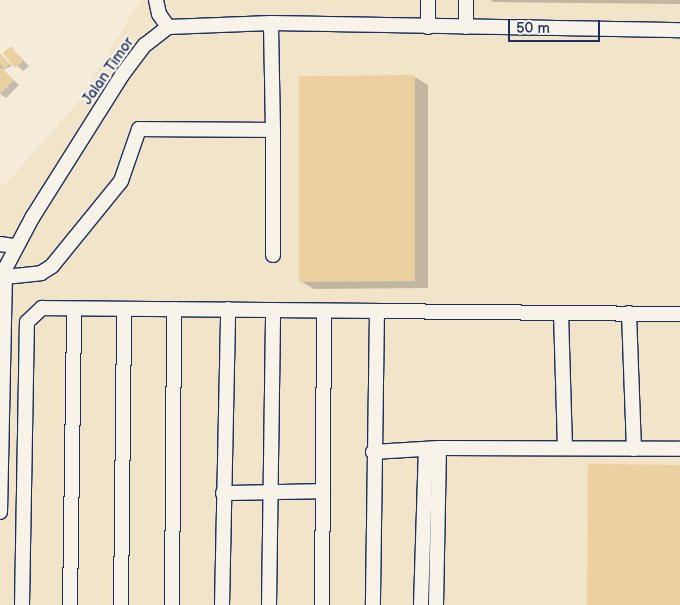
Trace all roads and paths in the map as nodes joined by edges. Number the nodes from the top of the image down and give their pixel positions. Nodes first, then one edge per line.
1 (156, 0) edge
2 (428, 0) edge
3 (466, 0) edge
4 (271, 23) junction
5 (168, 27) junction
6 (428, 27) junction
7 (466, 28) junction
8 (680, 30) edge
9 (273, 130) junction
10 (0, 244) edge
11 (15, 246) junction
12 (273, 255) dead end
13 (4, 277) junction
14 (74, 309) junction
15 (174, 309) junction
16 (228, 309) junction
17 (124, 310) junction
18 (273, 310) junction
19 (377, 311) junction
20 (324, 312) junction
21 (561, 312) junction
22 (629, 313) junction
23 (680, 314) edge
24 (565, 448) junction
25 (634, 448) junction
26 (433, 449) junction
27 (680, 449) edge
28 (373, 452) junction
29 (323, 491) junction
30 (269, 492) junction
31 (223, 493) junction
32 (0, 512) edge
33 (22, 605) edge
34 (70, 605) edge
35 (121, 605) edge
36 (172, 605) edge
37 (222, 605) edge
38 (268, 605) edge
39 (322, 605) edge
40 (372, 605) edge
41 (421, 605) edge
42 (436, 605) edge

1 - 5 street
2 - 6 street
3 - 7 street
4 - 5 street
4 - 6 street
4 - 9 street
5 - 11 street, Jalan Timor
6 - 7 street
7 - 8 street
9 - 12 street
9 - 13 street
10 - 11 street
11 - 13 street, Jalan Timor
13 - 32 street, Jalan Timor
14 - 17 street
14 - 33 street
14 - 34 street
15 - 16 street
15 - 17 street
15 - 36 street
16 - 18 street
16 - 31 street
17 - 35 street
18 - 20 street
18 - 30 street
19 - 20 street
19 - 21 street
19 - 28 street
20 - 29 street
21 - 22 street
21 - 24 street
22 - 23 street
22 - 25 street
24 - 25 street
24 - 26 street
25 - 27 street
26 - 28 street
26 - 41 street
26 - 42 street
28 - 40 street
29 - 30 street
29 - 39 street
30 - 31 street
30 - 38 street
31 - 37 street

